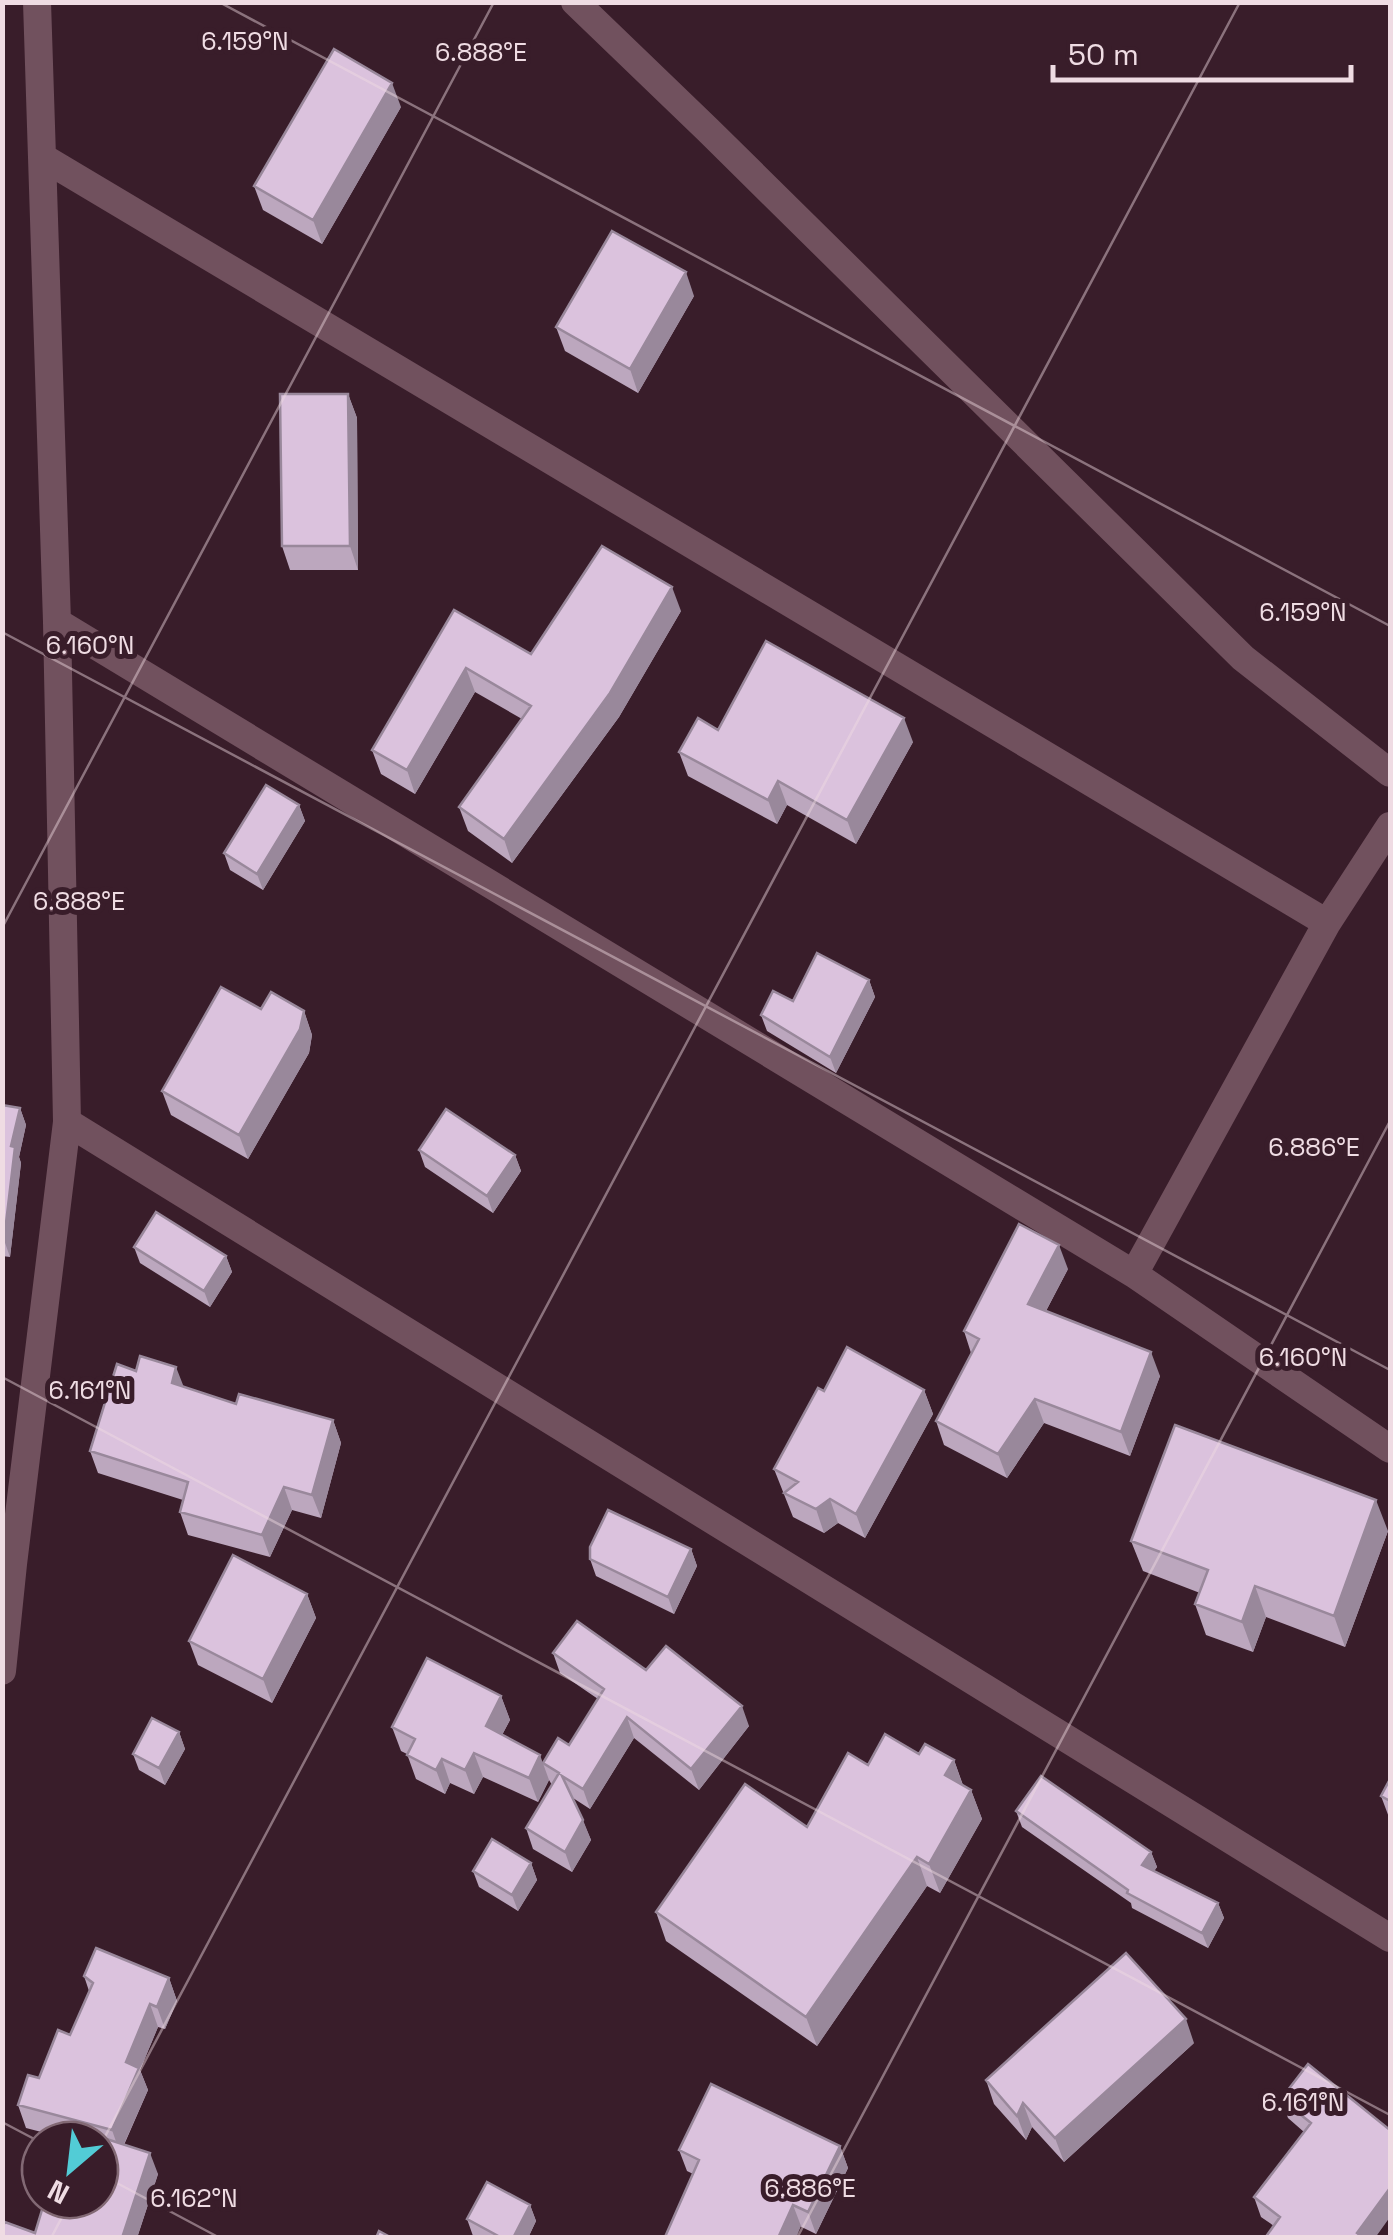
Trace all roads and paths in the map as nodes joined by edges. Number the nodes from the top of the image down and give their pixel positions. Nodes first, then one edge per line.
1 (37, 2) edge
2 (575, 2) edge
3 (42, 157) junction
4 (57, 622) junction
5 (1390, 773) edge
6 (1390, 826) edge
7 (1327, 923) junction
8 (67, 1122) junction
9 (1134, 1274) junction
10 (1390, 1449) edge
11 (2, 1671) edge
12 (1390, 1938) edge

1 - 3 street
2 - 5 street
3 - 4 street
3 - 7 street
4 - 8 street
4 - 9 street
6 - 7 street
7 - 9 street
8 - 11 street
8 - 12 street
9 - 10 street

